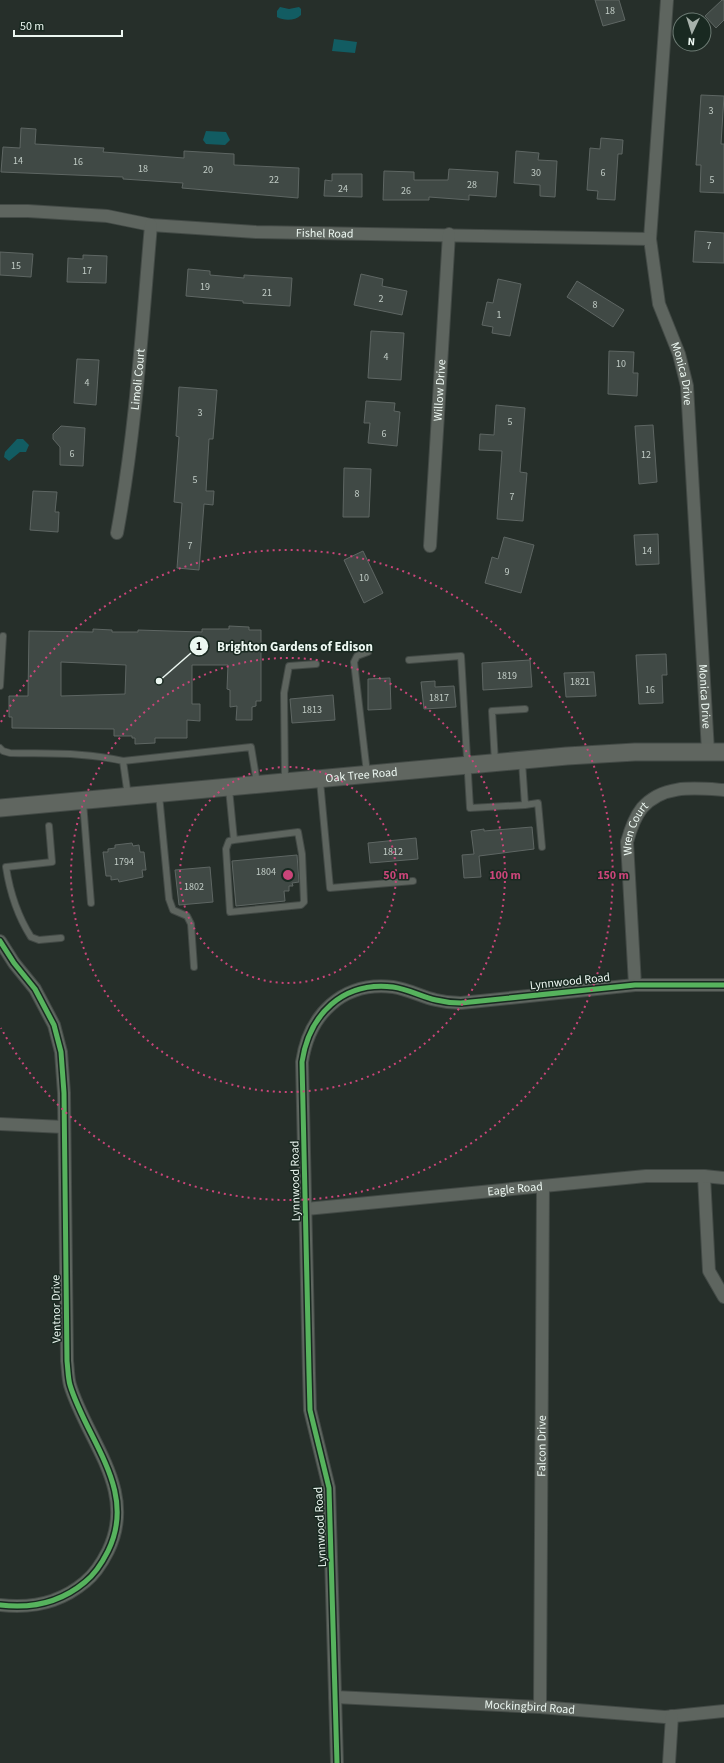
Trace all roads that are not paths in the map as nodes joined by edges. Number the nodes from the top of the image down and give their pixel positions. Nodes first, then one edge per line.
1 (667, 0) edge
2 (0, 211) edge
3 (151, 226) junction
4 (449, 234) junction
5 (650, 239) junction
6 (117, 533) dead end
7 (430, 546) dead end
8 (3, 636) dead end
9 (368, 652) dead end
10 (409, 660) dead end
11 (316, 664) dead end
12 (0, 686) edge
13 (525, 709) dead end
14 (0, 748) edge
15 (716, 751) edge
16 (522, 760) junction
17 (123, 761) junction
18 (495, 763) junction
19 (467, 766) junction
20 (368, 775) junction
21 (320, 779) junction
22 (285, 782) junction
23 (258, 785) junction
24 (229, 787) junction
25 (724, 790) edge
26 (159, 794) junction
27 (128, 796) junction
28 (83, 800) junction
29 (525, 805) junction
30 (0, 808) edge
31 (49, 826) dead end
32 (234, 840) junction
33 (542, 848) dead end
34 (413, 881) dead end
35 (91, 903) dead end
36 (61, 938) dead end
37 (0, 941) edge
38 (194, 968) dead end
39 (635, 985) junction
40 (724, 985) edge
41 (0, 1124) edge
42 (64, 1127) junction
43 (704, 1176) junction
44 (724, 1178) edge
45 (543, 1186) junction
46 (306, 1209) junction
47 (724, 1297) edge
48 (0, 1605) edge
49 (335, 1697) junction
50 (540, 1707) junction
51 (724, 1712) edge
52 (672, 1716) junction
53 (337, 1763) edge
54 (669, 1763) edge

1 - 5 street, Monica Drive
2 - 3 street, Fishel Road
3 - 4 street, Fishel Road
3 - 6 street, Limoli Court
4 - 5 street, Fishel Road
4 - 7 street, Willow Drive
5 - 15 street, Monica Drive
8 - 12 lane
9 - 20 lane
10 - 19 lane
11 - 22 lane
13 - 18 lane
14 - 17 lane
15 - 16 main road, Oak Tree Road
16 - 18 main road, Oak Tree Road
16 - 29 lane
17 - 23 lane
17 - 27 lane
18 - 19 main road, Oak Tree Road
19 - 20 main road, Oak Tree Road
19 - 29 lane
20 - 21 main road, Oak Tree Road
21 - 22 main road, Oak Tree Road
21 - 34 lane
22 - 23 main road, Oak Tree Road
23 - 24 main road, Oak Tree Road
24 - 26 main road, Oak Tree Road
24 - 32 lane
25 - 39 street, Wren Court
26 - 27 main road, Oak Tree Road
26 - 38 lane
27 - 28 main road, Oak Tree Road
28 - 30 main road, Oak Tree Road
28 - 35 lane
29 - 33 lane
31 - 36 lane
32 - 32 lane
37 - 42 street, Ventnor Drive
39 - 40 street, Lynnwood Road
39 - 46 street, Lynnwood Road
41 - 42 street
42 - 48 street, Ventnor Drive
43 - 44 street, Eagle Road
43 - 45 street, Eagle Road
43 - 47 street
45 - 46 street, Eagle Road
45 - 50 street, Falcon Drive
46 - 49 street, Lynnwood Road
49 - 50 street, Mockingbird Road
49 - 53 street, Lynnwood Road
50 - 52 street, Mockingbird Road
51 - 52 street, Mockingbird Road
52 - 54 street

